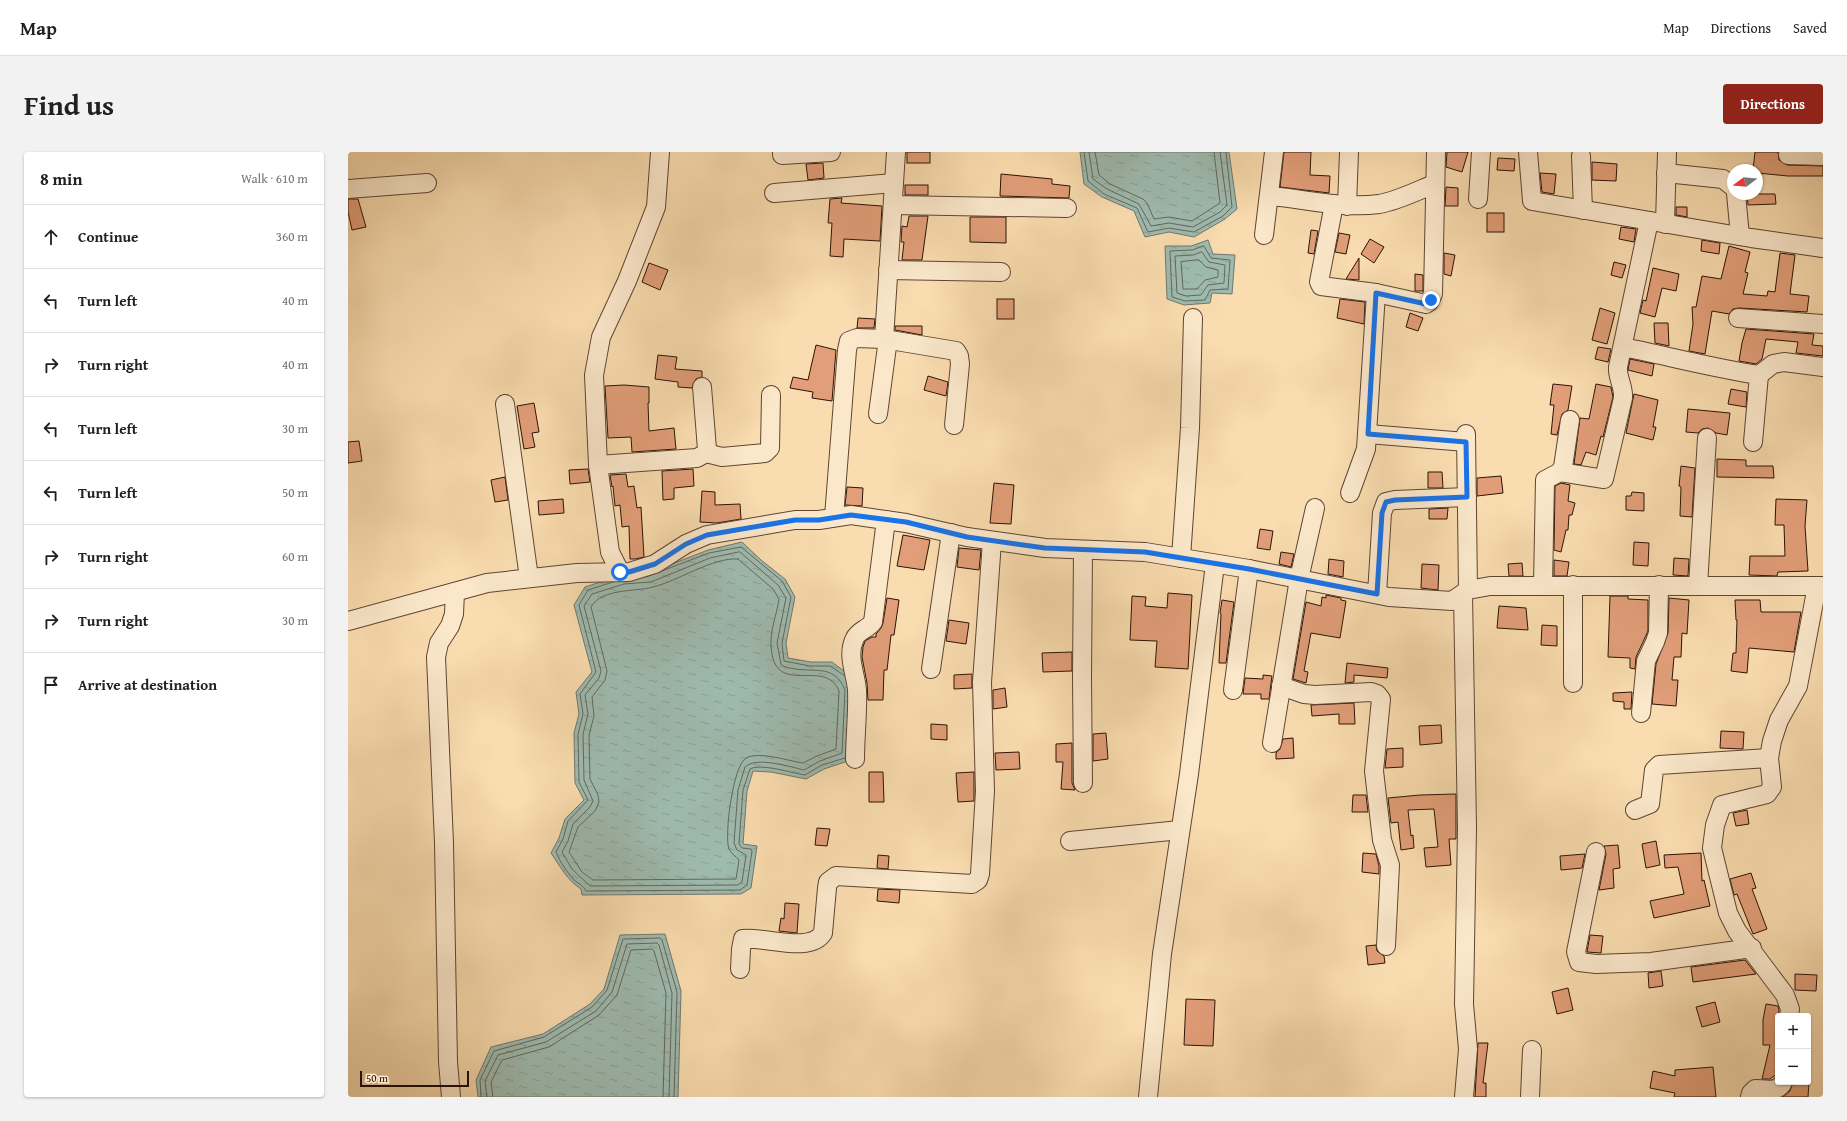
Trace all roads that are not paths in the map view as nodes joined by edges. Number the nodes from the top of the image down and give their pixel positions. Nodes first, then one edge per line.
1 (660, 152) edge
2 (782, 152) edge
3 (831, 152) edge
4 (896, 152) edge
5 (1274, 152) edge
6 (1349, 152) edge
7 (1436, 152) edge
8 (1481, 152) edge
9 (1528, 152) edge
10 (1667, 152) edge
11 (1788, 155) dead end
12 (1581, 156) dead end
13 (1823, 156) edge
14 (1666, 173) junction
15 (1727, 182) edge
16 (427, 183) dead end
17 (894, 183) junction
18 (1434, 184) junction
19 (348, 189) edge
20 (774, 193) dead end
21 (1270, 196) junction
22 (1478, 199) dead end
23 (1737, 200) edge
24 (893, 205) junction
25 (1340, 205) junction
26 (1067, 208) dead end
27 (1583, 210) junction
28 (1657, 222) junction
29 (1264, 235) dead end
30 (1740, 236) junction
31 (1823, 248) edge
32 (888, 270) junction
33 (1001, 272) dead end
34 (1376, 293) junction
35 (1193, 318) dead end
36 (1738, 318) dead end
37 (1823, 324) edge
38 (886, 339) junction
39 (1623, 347) junction
40 (1823, 367) edge
41 (1759, 375) junction
42 (702, 387) dead end
43 (771, 395) dead end
44 (505, 404) dead end
45 (878, 414) dead end
46 (1570, 420) dead end
47 (954, 425) dead end
48 (1368, 434) junction
49 (1707, 438) dead end
50 (1753, 442) dead end
51 (706, 453) junction
52 (598, 465) junction
53 (1560, 472) junction
54 (1350, 493) dead end
55 (1467, 497) junction
56 (1315, 508) dead end
57 (834, 517) junction
58 (886, 520) junction
59 (951, 533) junction
60 (992, 541) junction
61 (1083, 550) junction
62 (1181, 558) junction
63 (1215, 564) junction
64 (1249, 569) junction
65 (620, 572) junction
66 (529, 578) junction
67 (1299, 579) junction
68 (1543, 584) junction
69 (1573, 585) junction
70 (1659, 585) junction
71 (1698, 586) junction
72 (1820, 586) edge
73 (455, 592) junction
74 (1465, 592) junction
75 (1377, 594) junction
76 (348, 621) edge
77 (931, 669) dead end
78 (1573, 684) dead end
79 (1281, 686) junction
80 (1233, 690) dead end
81 (1641, 713) dead end
82 (1272, 743) dead end
83 (1769, 758) junction
84 (855, 759) dead end
85 (1083, 783) dead end
86 (1635, 810) dead end
87 (1180, 830) junction
88 (1070, 841) dead end
89 (1596, 852) dead end
90 (1386, 946) dead end
91 (1752, 948) junction
92 (740, 970) dead end
93 (1789, 1013) edge
94 (1532, 1050) dead end
95 (1782, 1085) edge
96 (451, 1097) edge
97 (1148, 1097) edge
98 (1464, 1097) edge
99 (1530, 1097) edge
100 (1750, 1097) edge

1 - 52 street
2 - 3 street
4 - 17 street
5 - 21 street
6 - 25 street
7 - 18 street
8 - 22 street
9 - 27 street
10 - 14 street
11 - 13 street
12 - 27 street
14 - 15 street
14 - 28 street
16 - 19 street
17 - 20 street
17 - 24 street
18 - 25 street
18 - 34 street
21 - 25 street
21 - 29 street
23 - 30 street
24 - 26 street
24 - 32 street
25 - 34 street
27 - 28 street
28 - 30 street
28 - 39 street
30 - 31 street
32 - 33 street
32 - 38 street
34 - 48 street
35 - 62 street
36 - 37 street
38 - 45 street
38 - 47 street
38 - 57 street
39 - 41 street
39 - 53 street
40 - 41 street
41 - 50 street
42 - 51 street
43 - 51 street
44 - 66 street
46 - 53 street
48 - 54 street
48 - 55 street
49 - 71 street
51 - 52 street
52 - 65 street
53 - 68 street
55 - 74 street
55 - 75 street
56 - 67 street
57 - 58 street
57 - 65 street
58 - 59 street
58 - 84 street
59 - 60 street
59 - 77 street
60 - 61 street
60 - 92 street
61 - 62 street
61 - 85 street
62 - 63 street
63 - 64 street
63 - 87 street
64 - 67 street
64 - 80 street
65 - 66 street
66 - 73 street
67 - 75 street
67 - 79 street
68 - 69 street
68 - 74 street
69 - 70 street
69 - 78 street
70 - 71 street
70 - 81 street
71 - 72 street
72 - 83 street
73 - 76 street
73 - 96 street
74 - 75 street
74 - 98 street
79 - 82 street
79 - 90 street
83 - 86 street
83 - 91 street
87 - 88 street
87 - 97 street
89 - 91 street
91 - 93 street
94 - 99 street
95 - 100 street

